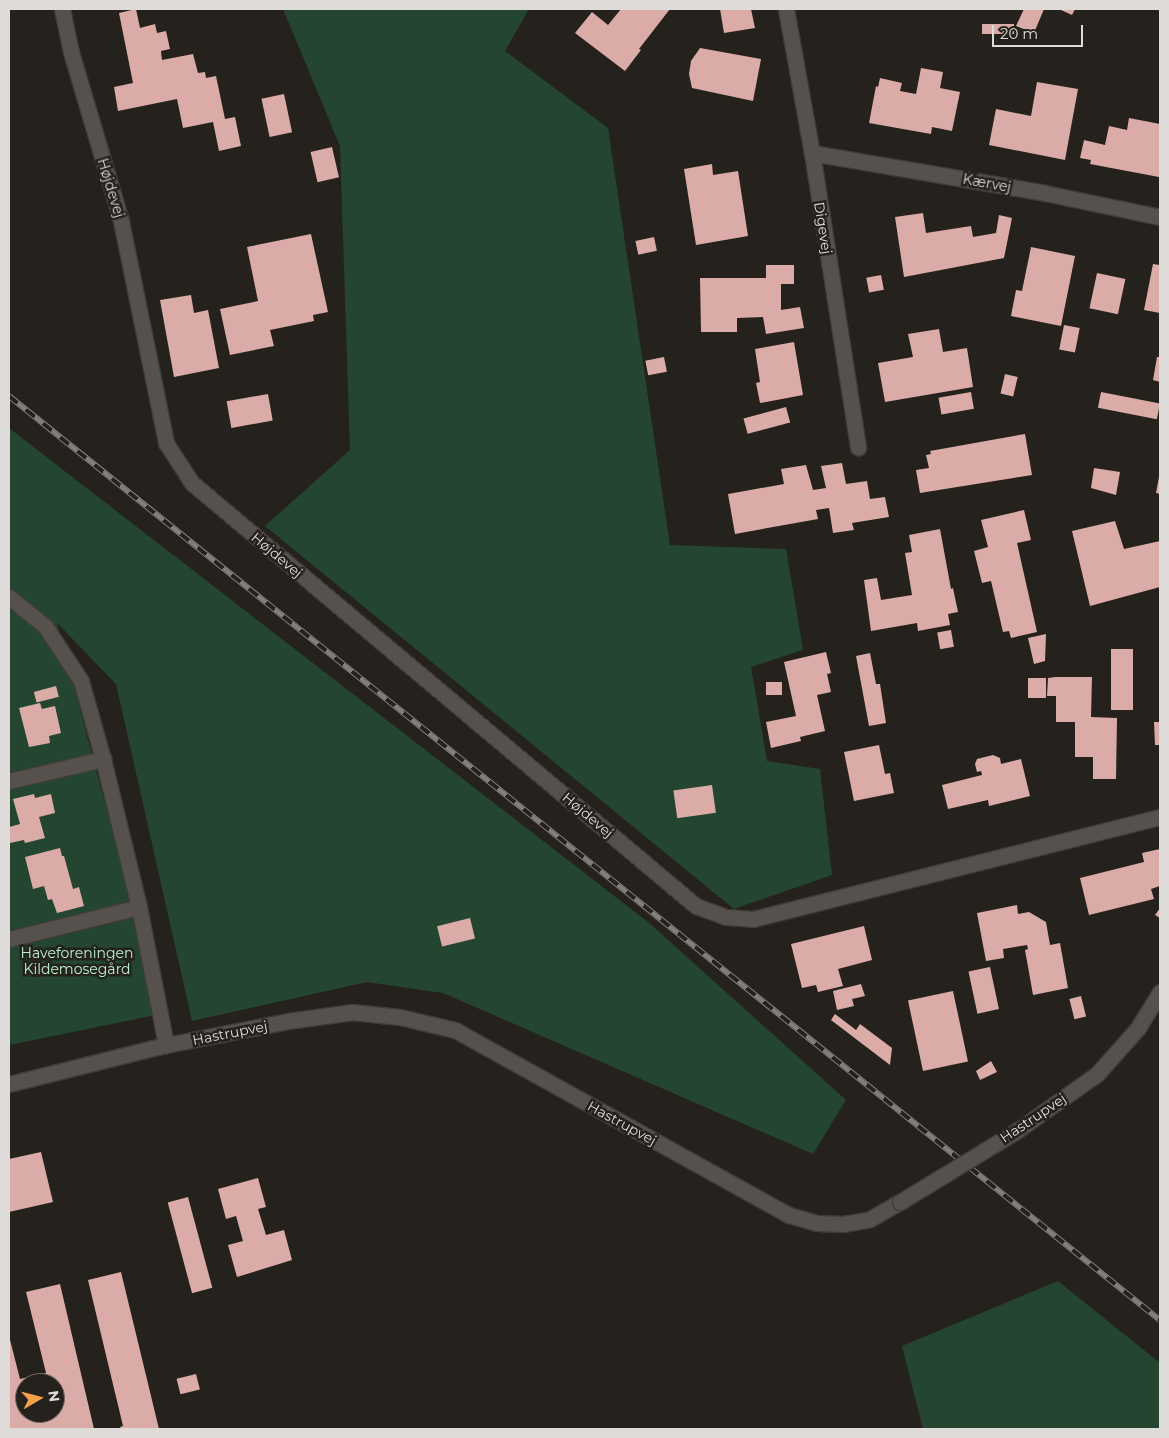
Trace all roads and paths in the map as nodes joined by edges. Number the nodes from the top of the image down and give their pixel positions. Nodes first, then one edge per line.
1 (62, 9) edge
2 (786, 9) edge
3 (812, 153) junction
4 (1160, 217) edge
5 (858, 447) dead end
6 (9, 597) edge
7 (104, 759) junction
8 (9, 781) edge
9 (1160, 817) edge
10 (139, 906) junction
11 (9, 939) edge
12 (1160, 992) edge
13 (166, 1045) junction
14 (9, 1084) edge

1 - 9 street, Højdevej
2 - 3 street, Digevej
3 - 4 street, Kærvej
3 - 5 street, Digevej
6 - 7 street
7 - 8 street
7 - 10 street
10 - 11 street
10 - 13 street
12 - 13 street, Hastrupvej, bridge
13 - 14 street, Hastrupvej

